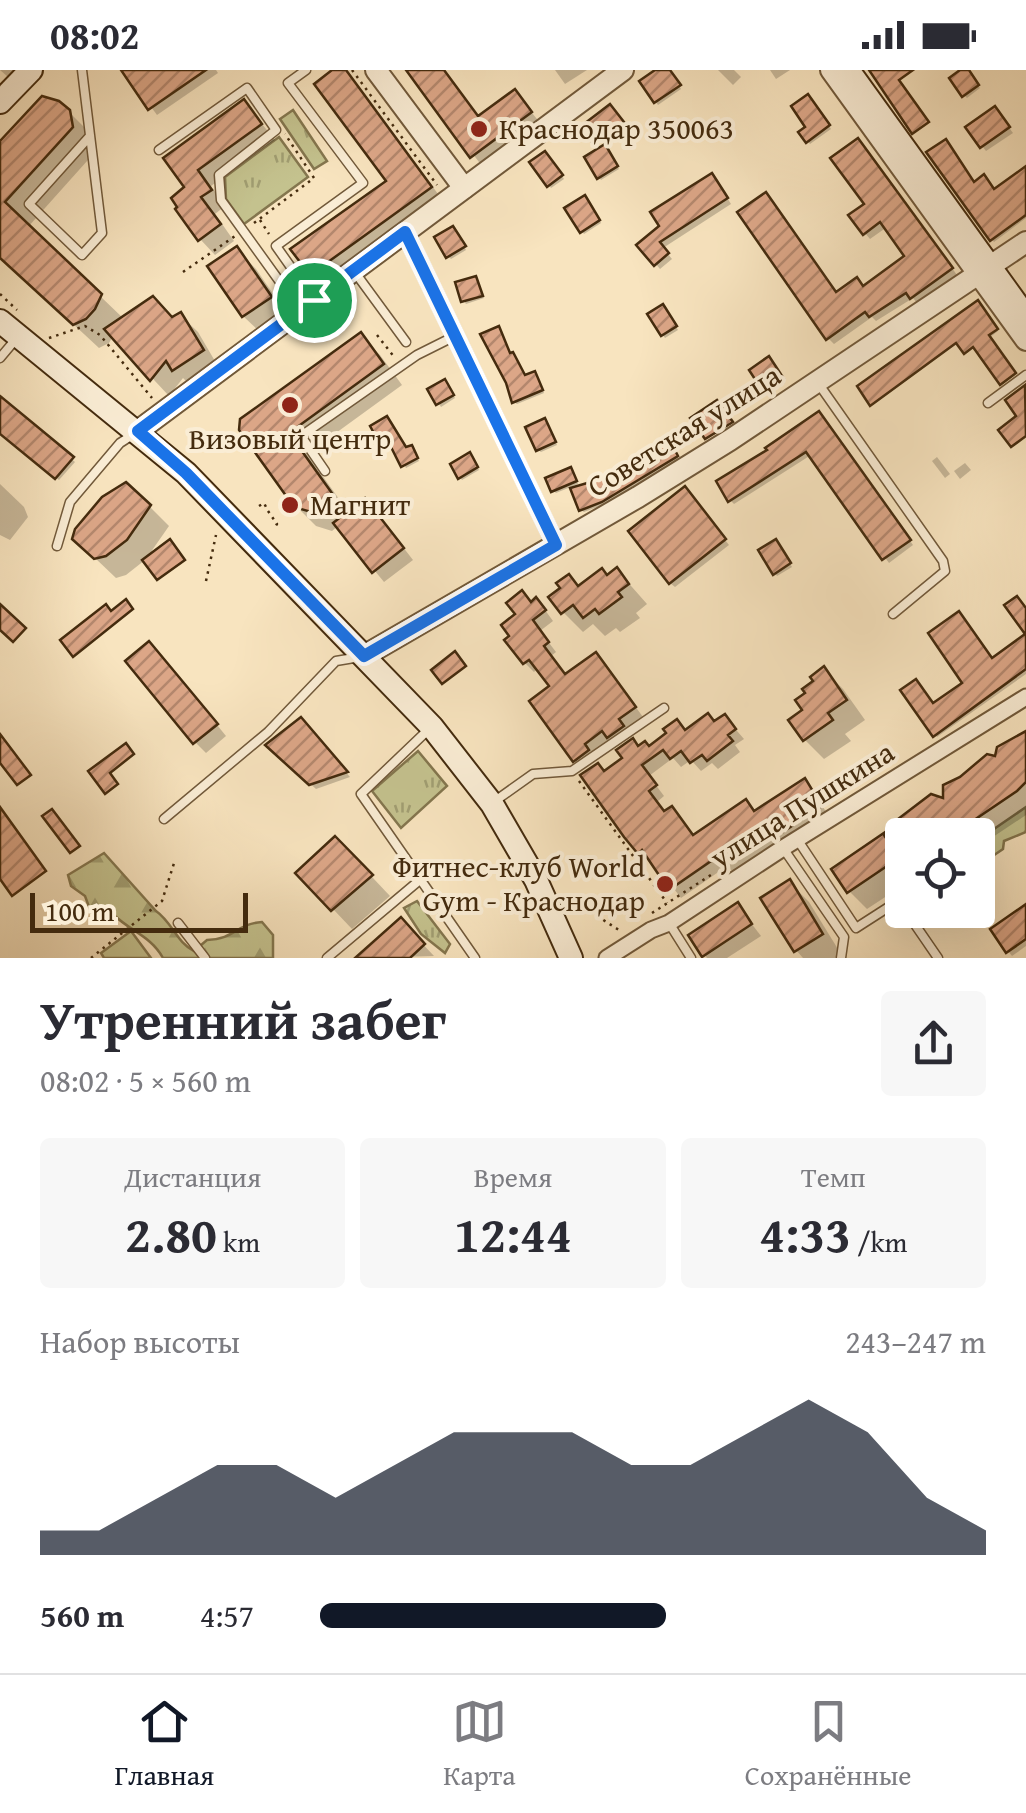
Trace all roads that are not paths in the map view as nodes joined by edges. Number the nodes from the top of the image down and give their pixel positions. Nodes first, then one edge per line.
1 (31, 70) edge
2 (82, 70) edge
3 (306, 70) edge
4 (376, 70) edge
5 (623, 70) edge
6 (831, 70) edge
7 (848, 70) edge
8 (0, 102) edge
9 (90, 136) junction
10 (159, 150) dead end
11 (464, 188) junction
12 (405, 232) junction
13 (1026, 242) edge
14 (984, 270) junction
15 (354, 271) junction
16 (311, 308) junction
17 (1026, 316) edge
18 (0, 321) edge
19 (22, 326) junction
20 (453, 337) junction
21 (1026, 340) edge
22 (406, 342) dead end
23 (0, 358) edge
24 (1026, 376) edge
25 (818, 383) junction
26 (988, 403) dead end
27 (138, 431) junction
28 (325, 471) dead end
29 (556, 545) junction
30 (56, 546) dead end
31 (892, 614) dead end
32 (364, 656) junction
33 (1026, 697) edge
34 (664, 708) dead end
35 (432, 727) junction
36 (492, 804) junction
37 (164, 819) dead end
38 (790, 844) junction
39 (421, 879) junction
40 (885, 909) edge
41 (178, 923) dead end
42 (668, 924) junction
43 (918, 928) edge
44 (468, 948) junction
45 (206, 958) edge
46 (327, 958) edge
47 (458, 958) edge
48 (475, 958) edge
49 (572, 958) edge
50 (608, 958) edge
51 (691, 958) edge
52 (841, 958) edge
53 (938, 958) edge

1 - 8 main road
2 - 9 lane
3 - 16 lane
4 - 11 street
5 - 11 street
6 - 14 street
7 - 14 main road
9 - 9 lane
10 - 16 lane
11 - 12 street
12 - 15 street
12 - 20 street
13 - 14 street, Советская улица
14 - 17 main road
14 - 21 street
14 - 25 street, Советская улица
15 - 16 street
15 - 22 lane
16 - 27 street
18 - 19 main road
19 - 23 lane
19 - 27 main road
20 - 28 lane
20 - 29 street
24 - 26 lane
25 - 29 street, Советская улица
25 - 31 lane
27 - 30 lane
27 - 32 main road
29 - 32 street, Советская улица
32 - 35 main road
32 - 37 lane
33 - 38 street, улица Пушкина
34 - 36 lane
35 - 36 main road
35 - 39 lane
36 - 49 main road
38 - 40 lane
38 - 42 street, улица Пушкина
38 - 52 lane
39 - 44 lane
39 - 46 lane
41 - 45 lane
42 - 50 street, улица Пушкина
42 - 51 lane
43 - 53 lane
44 - 47 lane
44 - 48 lane

